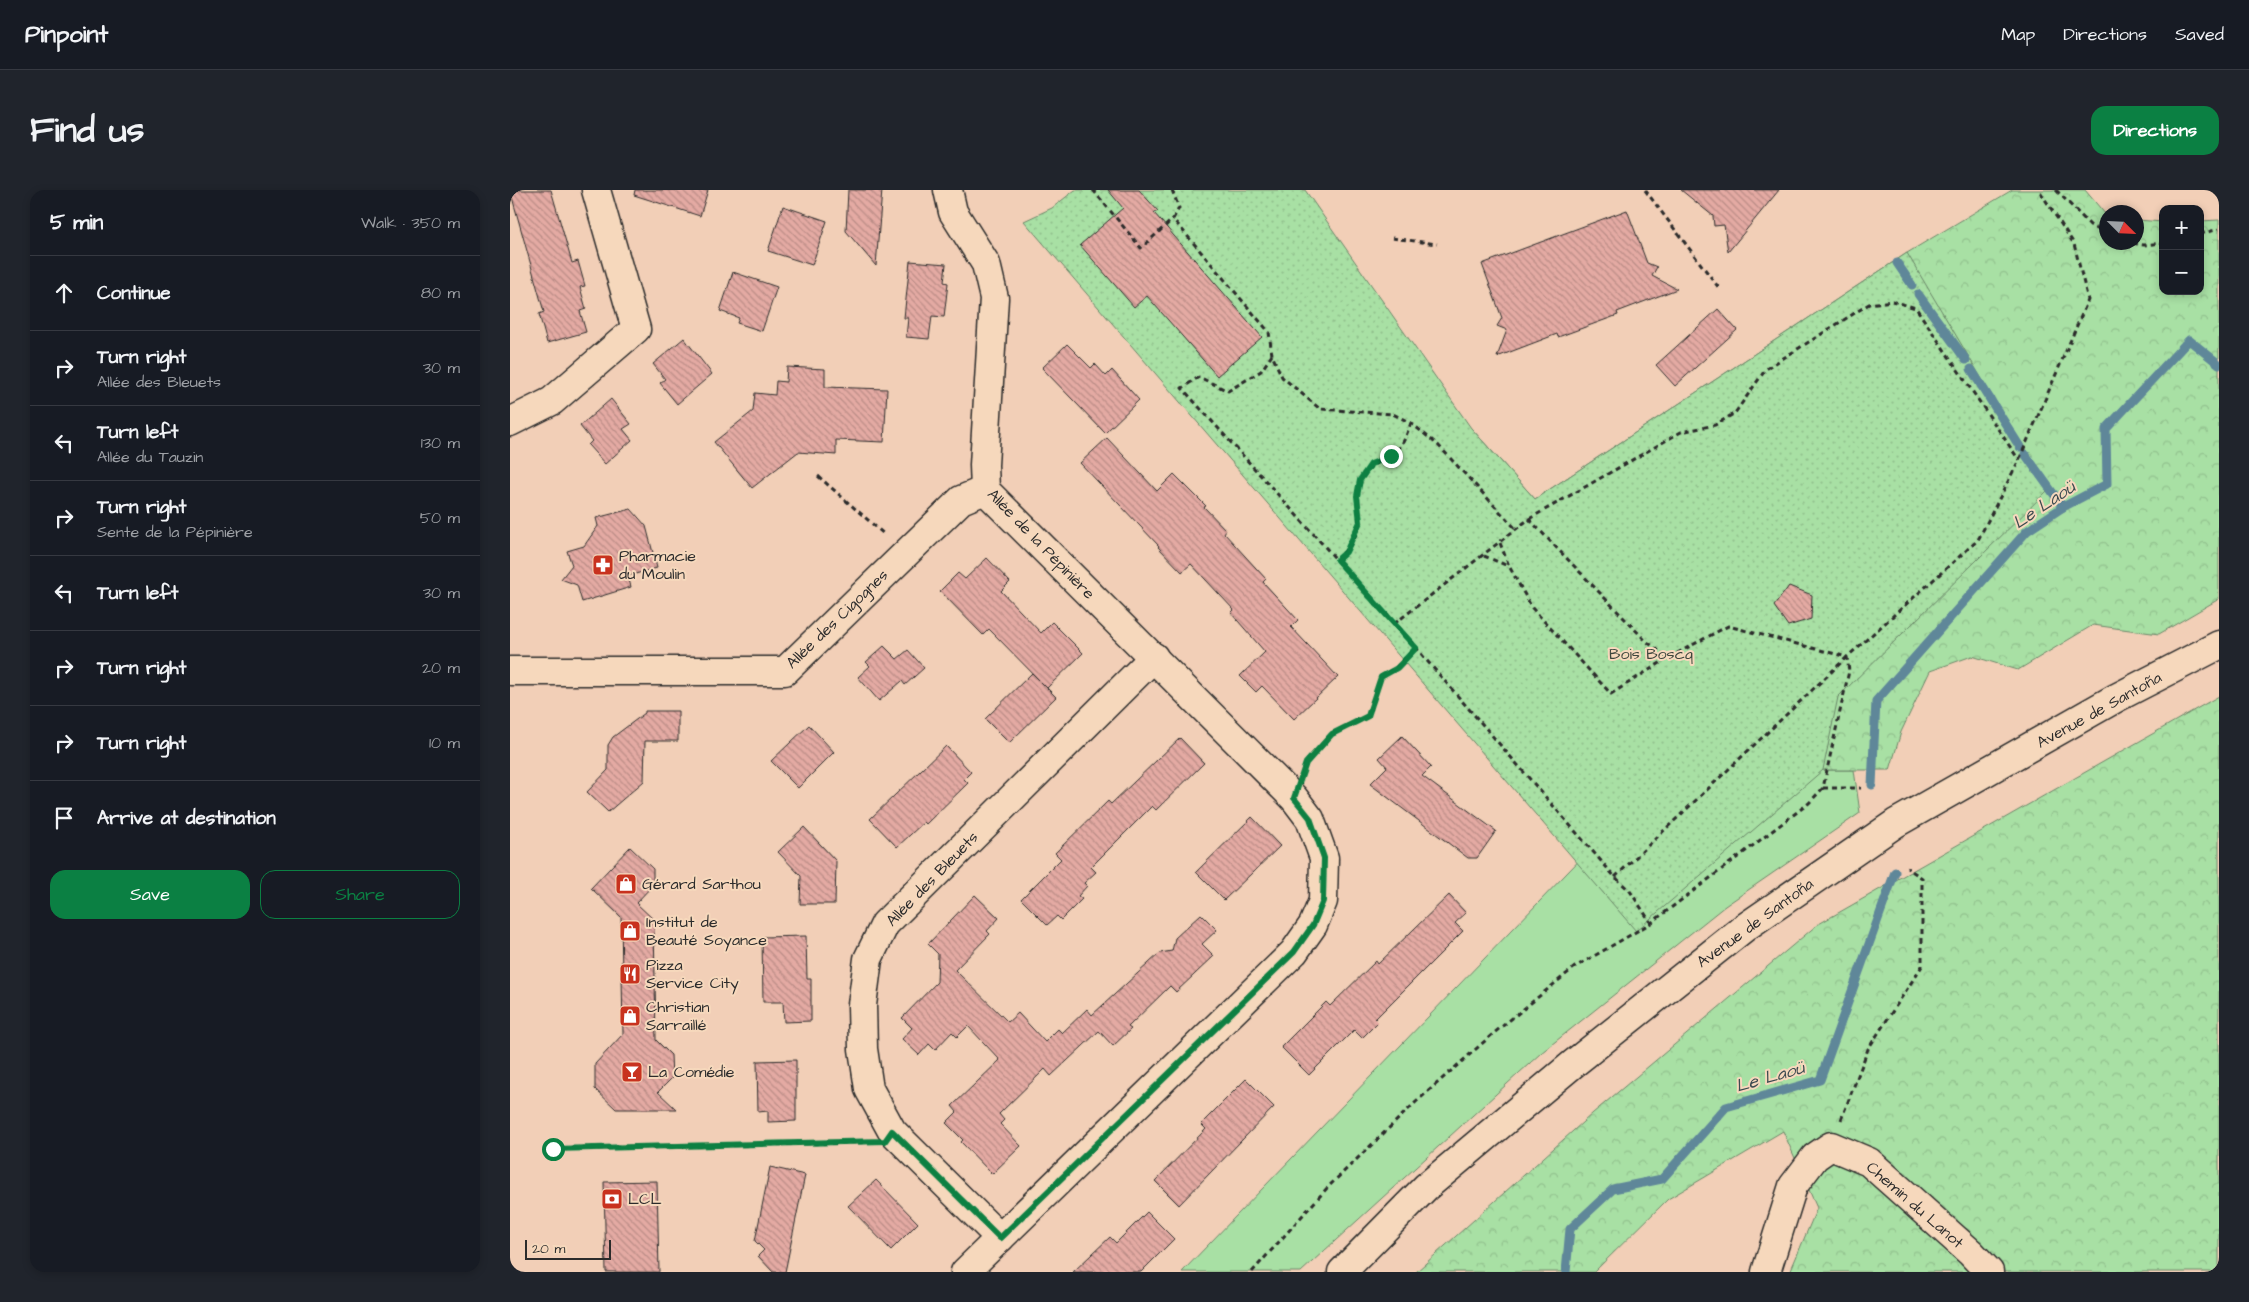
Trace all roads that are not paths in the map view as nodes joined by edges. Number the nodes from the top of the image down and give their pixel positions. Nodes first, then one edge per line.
1 (596, 190) edge
2 (948, 190) edge
3 (510, 422) edge
4 (985, 490) junction
5 (2219, 645) edge
6 (1154, 657) junction
7 (510, 671) edge
8 (1000, 1238) junction
9 (965, 1272) edge
10 (1342, 1272) edge
11 (1766, 1272) edge
12 (1989, 1272) edge

1 - 3 street
2 - 4 street, Allée de la Pépinière
4 - 6 street, Allée de la Pépinière
4 - 7 street, Allée des Cigognes
5 - 10 street, Avenue de Santoña
6 - 8 street, Allée des Bleuets
6 - 8 street, Allée de la Pépinière
8 - 9 street, Allée de la Pépinière
11 - 12 street, Chemin du Lanot

